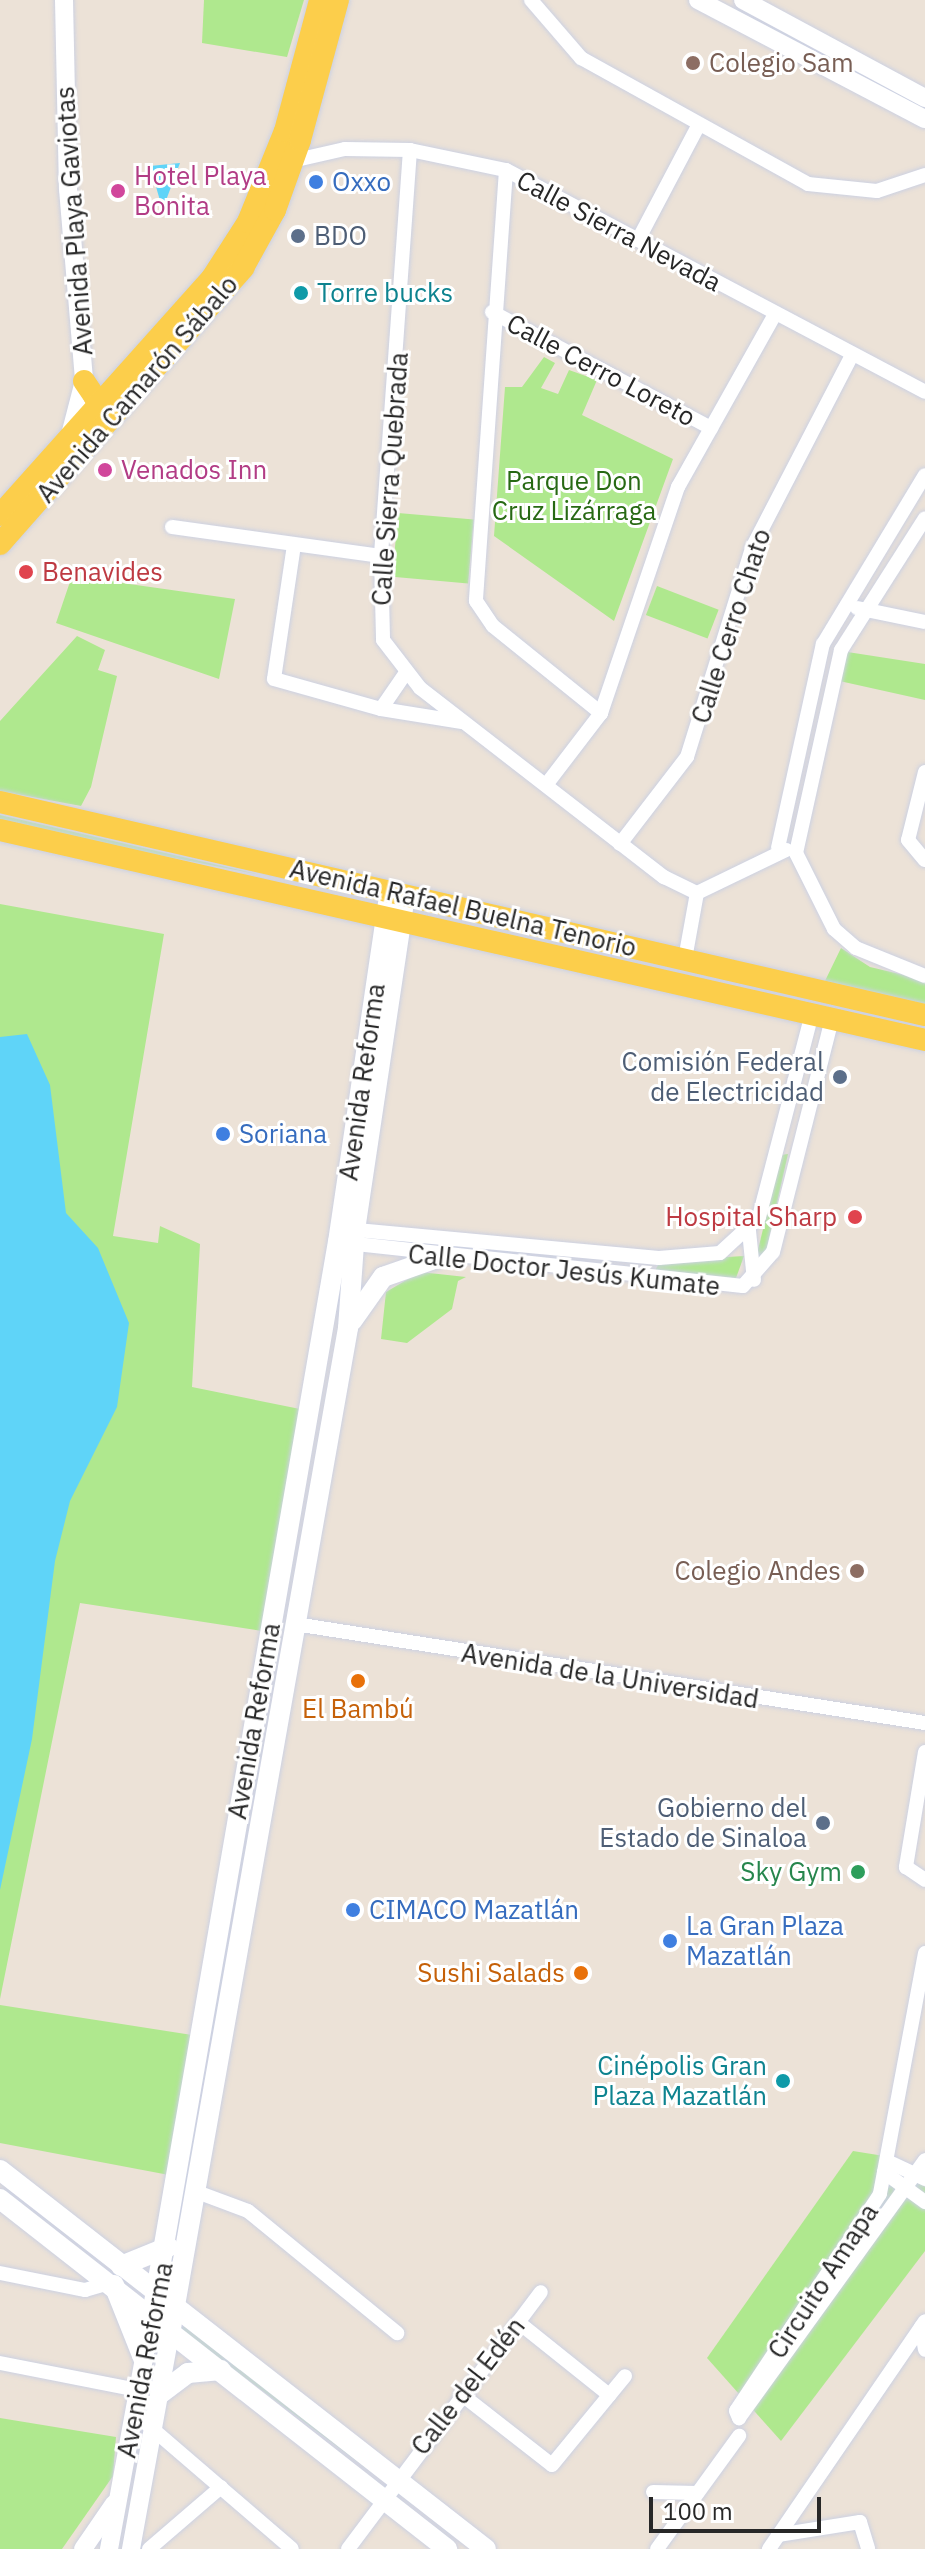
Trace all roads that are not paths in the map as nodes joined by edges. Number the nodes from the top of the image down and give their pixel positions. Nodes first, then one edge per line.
1 (64, 0) edge
2 (320, 0) edge
3 (338, 0) edge
4 (531, 0) edge
5 (698, 0) edge
6 (743, 0) edge
7 (925, 98) edge
8 (925, 119) edge
9 (698, 126) junction
10 (410, 150) junction
11 (292, 161) junction
12 (506, 170) junction
13 (925, 175) edge
14 (638, 240) junction
15 (492, 312) junction
16 (775, 314) junction
17 (851, 357) junction
18 (84, 381) junction
19 (925, 392) edge
20 (107, 399) junction
21 (711, 428) junction
22 (75, 448) junction
23 (925, 475) edge
24 (0, 515) edge
25 (925, 518) edge
26 (172, 527) dead end
27 (0, 544) edge
28 (294, 545) junction
29 (381, 556) junction
30 (844, 605) junction
31 (864, 610) junction
32 (925, 622) edge
33 (405, 674) junction
34 (381, 709) junction
35 (601, 713) junction
36 (462, 722) junction
37 (925, 772) edge
38 (546, 785) junction
39 (0, 802) edge
40 (0, 830) edge
41 (620, 844) junction
42 (778, 848) junction
43 (796, 853) junction
44 (925, 860) edge
45 (398, 893) junction
46 (697, 893) junction
47 (393, 920) junction
48 (685, 959) junction
49 (925, 976) edge
50 (925, 1015) edge
51 (822, 1016) junction
52 (925, 1040) edge
53 (749, 1231) junction
54 (347, 1236) junction
55 (632, 1255) junction
56 (437, 1258) junction
57 (630, 1279) junction
58 (754, 1280) junction
59 (348, 1328) junction
60 (295, 1624) junction
61 (925, 1723) edge
62 (925, 1752) edge
63 (925, 1880) edge
64 (925, 1953) edge
65 (919, 2026) edge
66 (211, 2041) junction
67 (182, 2151) junction
68 (203, 2157) junction
69 (925, 2160) edge
70 (886, 2167) junction
71 (0, 2170) edge
72 (921, 2176) edge
73 (906, 2188) junction
74 (197, 2192) junction
75 (0, 2199) edge
76 (925, 2202) edge
77 (168, 2247) junction
78 (0, 2273) edge
79 (115, 2278) junction
80 (158, 2291) junction
81 (541, 2292) dead end
82 (825, 2294) junction
83 (176, 2305) junction
84 (152, 2314) junction
85 (518, 2322) junction
86 (923, 2324) edge
87 (171, 2328) junction
88 (397, 2333) dead end
89 (925, 2350) edge
90 (143, 2358) junction
91 (0, 2363) edge
92 (221, 2370) junction
93 (625, 2376) dead end
94 (138, 2390) junction
95 (160, 2394) junction
96 (461, 2394) junction
97 (609, 2395) junction
98 (134, 2413) junction
99 (741, 2415) dead end
100 (153, 2427) junction
101 (739, 2436) dead end
102 (396, 2481) junction
103 (221, 2487) junction
104 (653, 2492) dead end
105 (697, 2493) junction
106 (118, 2498) junction
107 (382, 2498) junction
108 (775, 2543) edge
109 (83, 2549) edge
110 (109, 2549) edge
111 (131, 2549) edge
112 (149, 2549) edge
113 (292, 2549) edge
114 (348, 2549) edge
115 (447, 2549) edge
116 (486, 2549) edge
117 (657, 2549) edge
118 (868, 2549) edge

1 - 18 street, Avenida Playa Gaviotas
2 - 20 main road, Avenida Camarón Sábalo
3 - 11 main road, Avenida Camarón Sábalo
4 - 9 street
5 - 8 street
6 - 7 street
9 - 13 street
9 - 14 street
10 - 11 street, Calle Sierra Nevada
10 - 12 street, Calle Sierra Nevada
10 - 29 street, Calle Sierra Quebrada
11 - 22 main road, Avenida Camarón Sábalo
12 - 14 street, Calle Sierra Nevada
12 - 15 street
14 - 16 street, Calle Sierra Nevada
15 - 21 street, Calle Cerro Loreto
15 - 35 street
16 - 17 street, Calle Sierra Nevada
16 - 21 street
17 - 19 street, Calle Sierra Nevada
17 - 41 street, Calle Cerro Chato
18 - 20 main road
18 - 22 street, Avenida Playa Gaviotas
20 - 22 main road, Avenida Camarón Sábalo
21 - 35 street
22 - 24 main road, Avenida Camarón Sábalo
22 - 27 main road, Avenida Camarón Sábalo
23 - 30 street
25 - 31 street
26 - 28 street
28 - 29 street
28 - 34 street
29 - 33 street, Calle Sierra Quebrada
30 - 31 street
30 - 42 street
31 - 32 street
31 - 43 street
33 - 34 street
33 - 36 street, Calle Sierra Quebrada
34 - 36 street
35 - 38 street
36 - 38 street, Calle Sierra Quebrada
37 - 44 street
38 - 41 street, Calle Sierra Quebrada
39 - 45 main road, Avenida Rafael Buelna Tenorio
40 - 47 main road, Avenida Rafael Buelna Tenorio
41 - 46 street, Calle Sierra Quebrada
42 - 43 street
42 - 46 street
43 - 49 street
45 - 47 main road, Avenida Reforma
45 - 48 main road, Avenida Rafael Buelna Tenorio
46 - 48 street
47 - 51 main road, Avenida Rafael Buelna Tenorio
47 - 54 main road, Avenida Reforma
48 - 50 main road, Avenida Rafael Buelna Tenorio
51 - 52 main road, Avenida Rafael Buelna Tenorio
51 - 53 street
51 - 58 street, Calle Doctor Jesús Kumate
53 - 55 street, Calle Doctor Jesús Kumate
53 - 58 street
54 - 55 street, Calle Doctor Jesús Kumate
54 - 56 street, Calle Doctor Jesús Kumate
54 - 59 main road, Avenida Reforma
54 - 66 main road, Avenida Reforma
55 - 57 street
56 - 57 street, Calle Doctor Jesús Kumate
56 - 59 main road
57 - 58 street, Calle Doctor Jesús Kumate
59 - 60 main road, Avenida Reforma
60 - 61 street, Avenida de la Universidad
60 - 66 main road, Avenida Reforma
62 - 63 street
64 - 65 street, Circuito Amapa
65 - 70 street, Circuito Amapa
66 - 67 main road, Avenida Reforma
66 - 68 main road, Avenida Reforma
67 - 68 main road
67 - 77 main road, Avenida Reforma
68 - 74 main road, Avenida Reforma
69 - 72 street, Circuito Amapa
70 - 72 street
70 - 73 street
70 - 82 street, Circuito Amapa
71 - 79 main road
72 - 73 street, Circuito Amapa
73 - 76 street
73 - 82 street, Circuito Amapa
74 - 83 main road, Avenida Reforma
74 - 88 street
75 - 79 main road
77 - 79 main road
77 - 80 main road, Avenida Reforma
78 - 79 street
79 - 80 main road
79 - 84 main road
79 - 90 main road
80 - 83 main road
80 - 84 main road, Avenida Reforma
81 - 85 street, Calle del Edén
82 - 99 street, Circuito Amapa
83 - 87 main road, Avenida Reforma
83 - 102 main road
84 - 87 main road
84 - 90 street, Avenida Reforma
85 - 96 street, Calle del Edén
85 - 97 street
86 - 89 street
86 - 108 street
87 - 92 main road
87 - 95 street, Avenida Reforma
90 - 94 street, Avenida Reforma
91 - 94 street
92 - 95 main road
92 - 107 main road
93 - 97 street
94 - 98 street, Avenida Reforma
95 - 100 street, Avenida Reforma
96 - 97 street
96 - 102 street, Calle del Edén
98 - 100 street
98 - 106 street, Avenida Reforma
100 - 103 street
100 - 111 street, Avenida Reforma
101 - 105 street
102 - 107 street, Calle del Edén
102 - 116 main road
103 - 112 street
103 - 113 street
104 - 105 street
105 - 117 street
106 - 109 street
106 - 110 street, Avenida Reforma
107 - 114 street, Calle del Edén
107 - 115 main road
108 - 118 street

